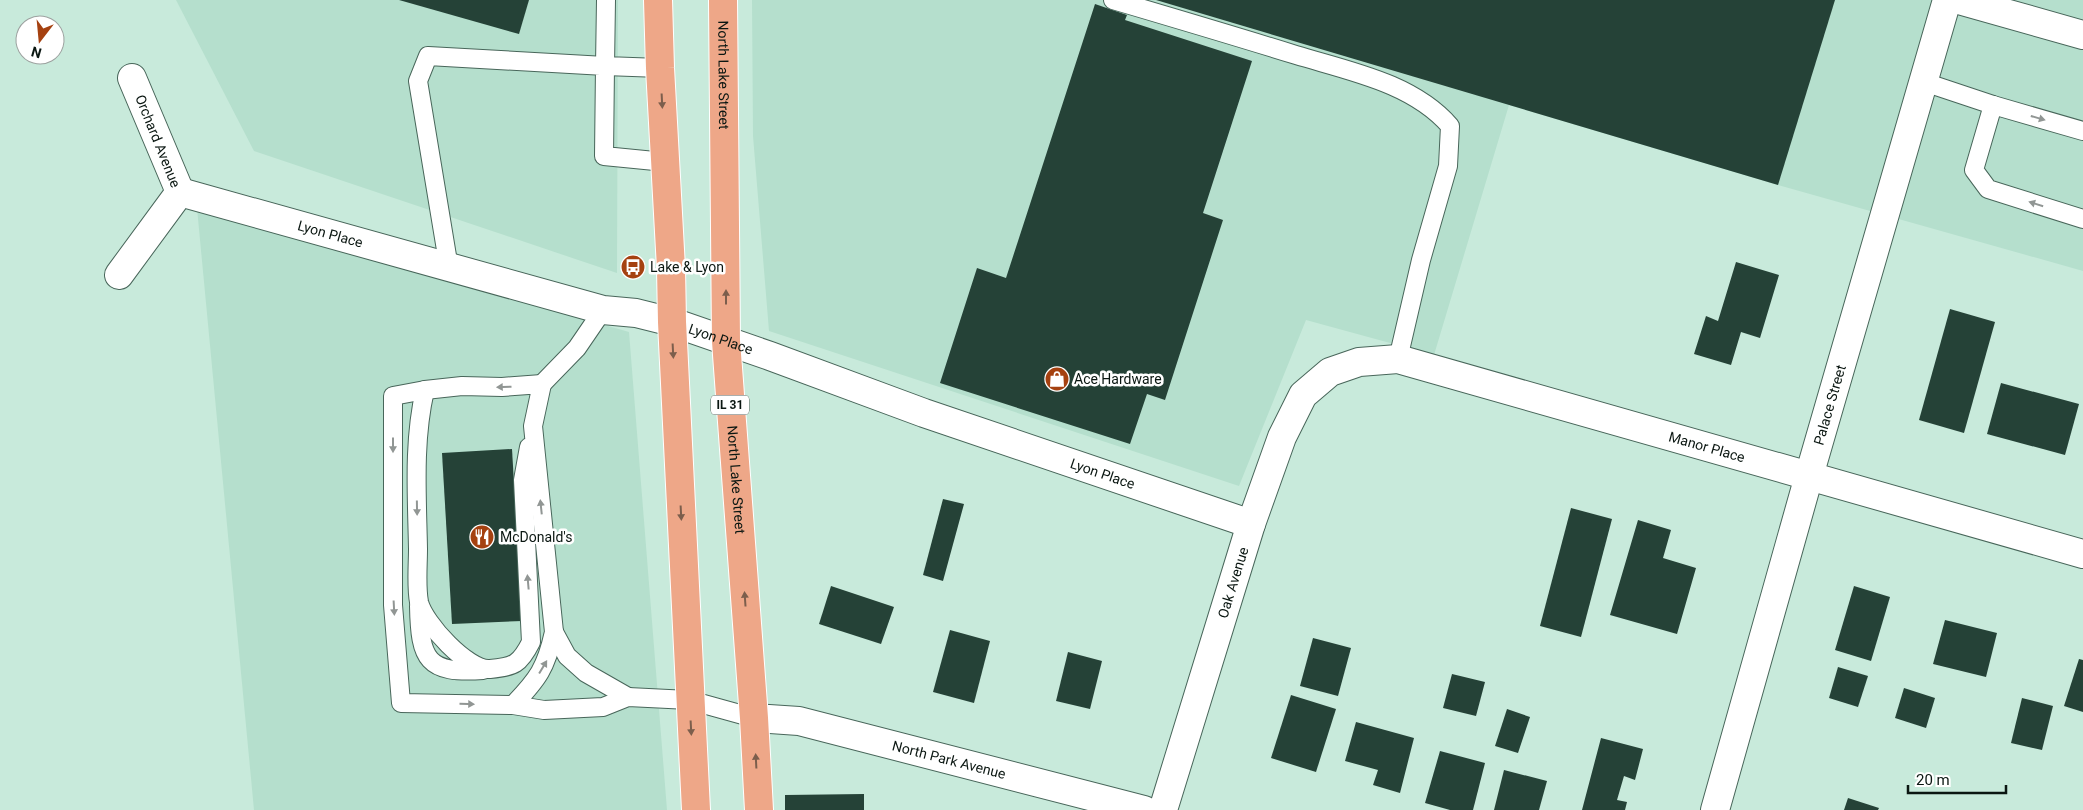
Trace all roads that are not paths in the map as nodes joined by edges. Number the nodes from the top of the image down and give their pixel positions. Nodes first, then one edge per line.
1 (606, 0) edge
2 (658, 0) edge
3 (723, 0) edge
4 (1113, 0) edge
5 (1947, 0) edge
6 (1959, 0) edge
7 (2083, 35) edge
8 (605, 66) junction
9 (660, 68) junction
10 (132, 78) dead end
11 (1924, 82) junction
12 (1993, 105) junction
13 (2083, 131) edge
14 (665, 162) junction
15 (180, 192) junction
16 (2083, 219) edge
17 (449, 268) junction
18 (119, 275) dead end
19 (603, 310) junction
20 (672, 322) junction
21 (726, 341) junction
22 (1398, 359) junction
23 (1330, 372) joint
24 (542, 384) junction
25 (425, 390) junction
26 (532, 426) junction
27 (1809, 476) junction
28 (1251, 524) junction
29 (2083, 554) edge
30 (419, 603) junction
31 (554, 632) junction
32 (483, 670) junction
33 (628, 697) junction
34 (690, 700) junction
35 (513, 705) junction
36 (754, 718) junction
37 (696, 810) edge
38 (759, 810) edge
39 (1144, 810) edge
40 (1163, 810) edge
41 (1715, 810) edge

1 - 8 lane
2 - 9 main road
21 -> 3 main road, North Lake Street / IL 31
4 - 22 lane
5 - 11 street, Palace Street
6 - 7 street
8 - 9 lane
8 - 14 lane
8 - 17 lane
9 -> 14 main road
10 - 15 street, Orchard Avenue
11 - 12 lane
11 - 27 street, Palace Street
12 -> 13 lane
16 -> 12 lane
14 - 20 main road
15 - 17 street, Lyon Place
15 - 18 street, Orchard Avenue
17 - 19 street, Lyon Place
19 - 20 street, Lyon Place
19 - 24 lane
20 - 21 street, Lyon Place
20 -> 34 main road
21 - 28 street, Lyon Place
36 -> 21 main road, North Lake Street / IL 31
22 - 23 street, Manor Place
22 - 27 street, Manor Place
23 - 28 street, Oak Avenue
24 -> 25 lane
24 - 26 lane
25 -> 30 lane
25 -> 35 lane
31 -> 26 lane
32 -> 26 lane
27 - 29 street, Manor Place
27 - 41 street, Palace Street
28 - 40 street, Oak Avenue
30 - 32 lane
30 - 32 lane
31 - 33 lane
35 -> 31 lane
33 - 34 lane
33 - 35 lane
34 - 36 lane
34 -> 37 main road
38 -> 36 main road, North Lake Street / IL 31
36 - 39 street, North Park Avenue

